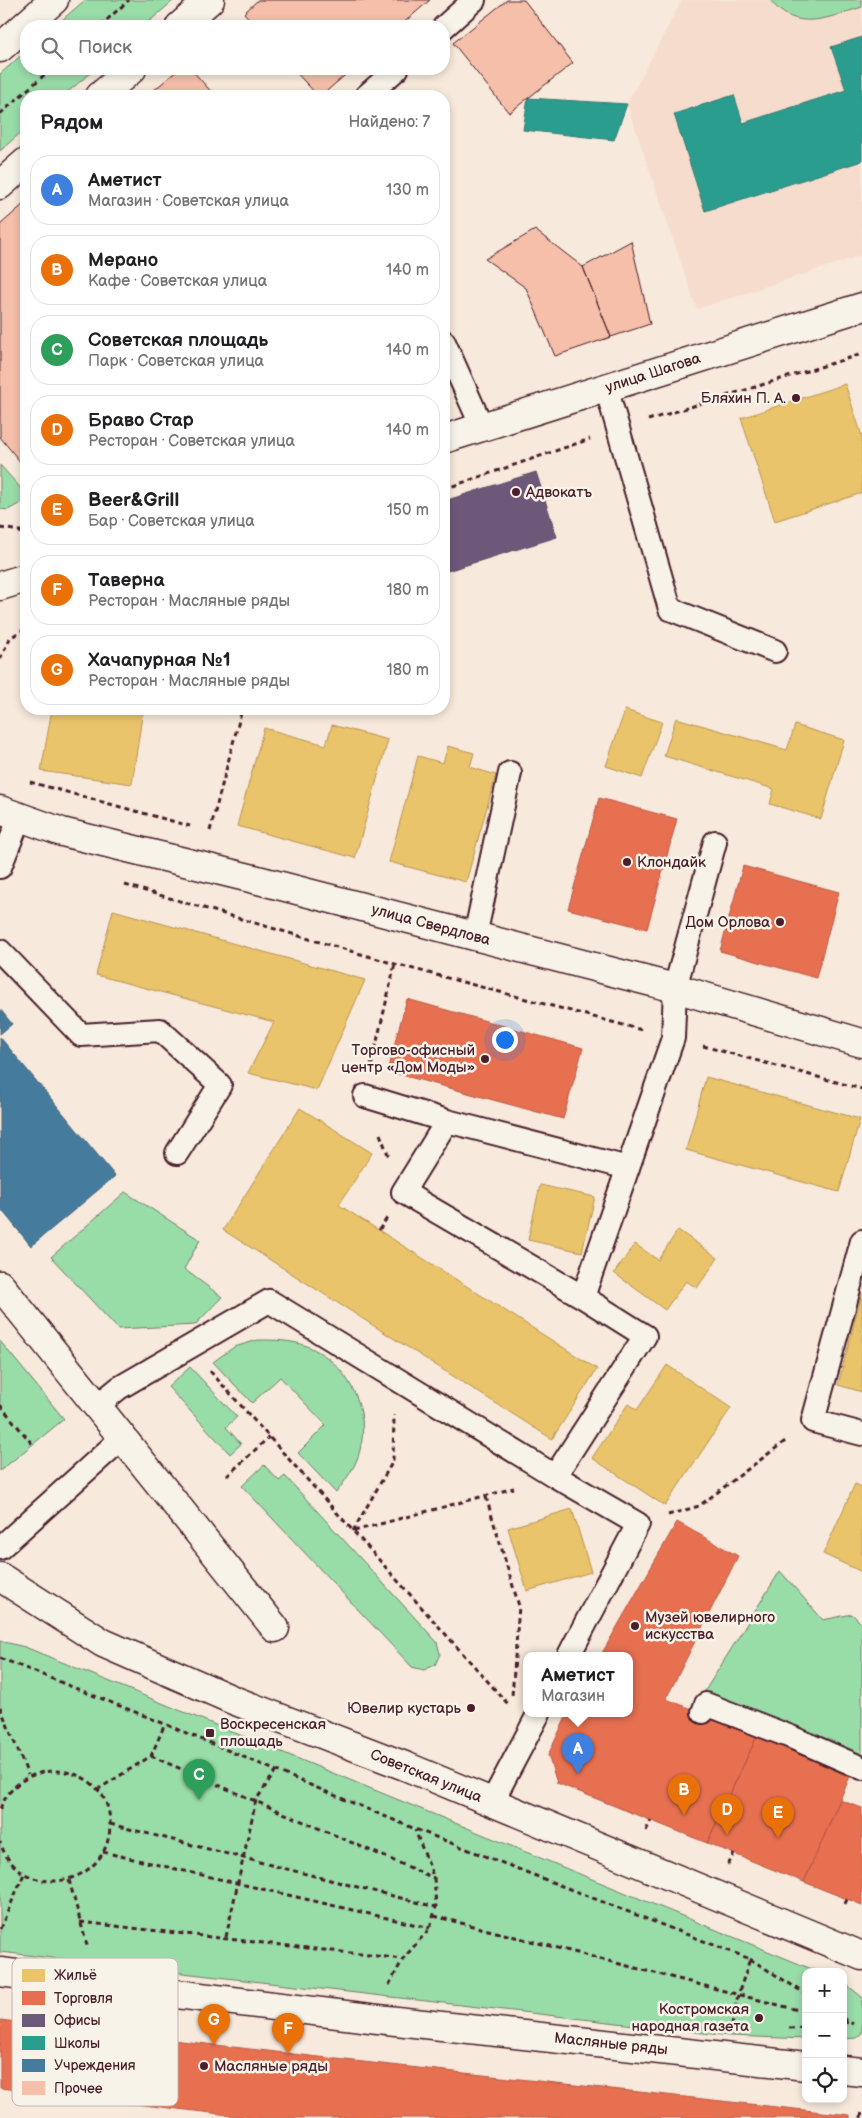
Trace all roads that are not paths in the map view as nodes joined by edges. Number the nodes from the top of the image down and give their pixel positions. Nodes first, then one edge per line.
1 (54, 0) edge
2 (210, 0) edge
3 (474, 0) edge
4 (32, 20) edge
5 (187, 20) edge
6 (450, 22) edge
7 (20, 30) edge
8 (0, 48) edge
9 (125, 75) edge
10 (390, 75) edge
11 (107, 90) edge
12 (373, 90) edge
13 (20, 167) edge
14 (0, 185) edge
15 (862, 307) edge
16 (450, 355) edge
17 (606, 388) junction
18 (482, 427) junction
19 (450, 437) edge
20 (20, 580) edge
21 (0, 586) edge
22 (775, 652) dead end
23 (510, 773) dead end
24 (10, 813) edge
25 (715, 842) dead end
26 (0, 866) edge
27 (475, 936) junction
28 (0, 951) edge
29 (675, 988) junction
30 (862, 1043) edge
31 (365, 1096) dead end
32 (447, 1121) junction
33 (177, 1153) dead end
34 (628, 1168) junction
35 (862, 1242) edge
36 (0, 1285) edge
37 (583, 1298) junction
38 (97, 1406) junction
39 (862, 1434) edge
40 (121, 1439) junction
41 (555, 1476) junction
42 (0, 1548) edge
43 (0, 1577) edge
44 (275, 1628) dead end
45 (571, 1652) edge
46 (703, 1712) dead end
47 (537, 1717) edge
48 (862, 1768) edge
49 (492, 1802) junction
50 (862, 1956) edge
51 (178, 1994) edge
52 (802, 2066) edge
53 (847, 2070) edge
54 (862, 2072) edge

1 - 4 street
2 - 5 street
3 - 6 lane
7 - 8 street
9 - 11 street
10 - 12 lane
13 - 14 street
15 - 17 street, улица Шагова
16 - 18 lane
17 - 18 street, улица Шагова
17 - 22 lane
18 - 19 street, улица Шагова
20 - 21 street
23 - 27 lane
24 - 26 lane
24 - 27 street, улица Свердлова
25 - 29 lane
27 - 29 street, улица Свердлова
28 - 33 lane
29 - 30 street, улица Свердлова
29 - 34 lane
31 - 32 lane
32 - 34 lane
32 - 37 lane
34 - 37 lane
35 - 39 lane
36 - 38 street
37 - 41 lane
38 - 40 street
38 - 41 lane
40 - 42 lane
40 - 44 street
41 - 45 lane
43 - 49 street, Советская улица
46 - 48 lane
47 - 49 lane
49 - 50 street, Советская улица
51 - 52 street, Масляные ряды
53 - 54 street

